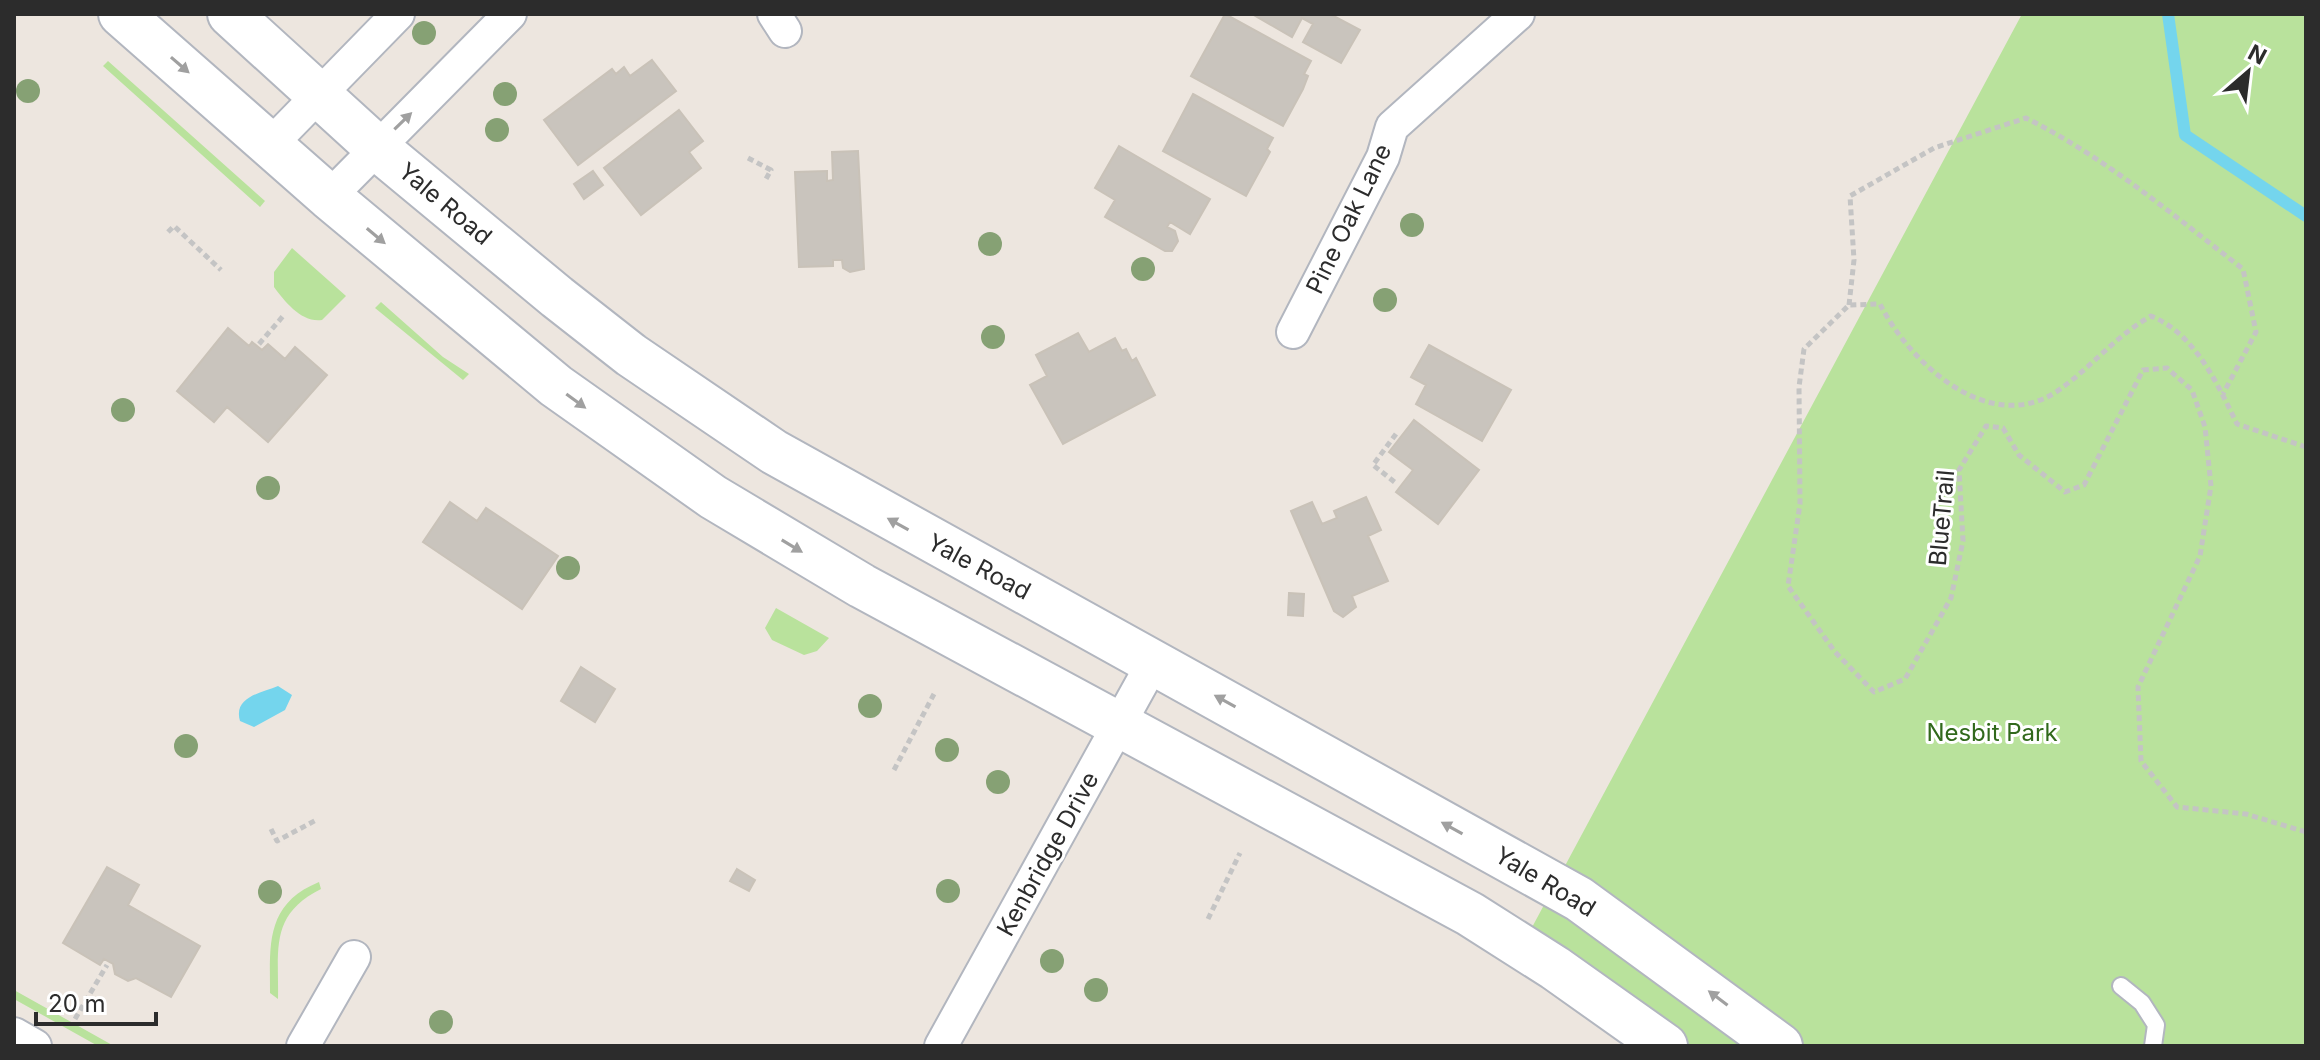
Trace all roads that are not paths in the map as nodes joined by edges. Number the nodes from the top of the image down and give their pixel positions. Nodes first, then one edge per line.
1 (121, 14) edge
2 (230, 14) edge
3 (398, 14) edge
4 (510, 14) edge
5 (1518, 14) edge
6 (319, 94) junction
7 (271, 144) junction
8 (376, 147) junction
9 (329, 197) junction
10 (1293, 332) dead end
11 (1154, 661) junction
12 (1120, 725) junction
13 (354, 957) dead end
14 (2121, 986) dead end
15 (14, 1034) edge
16 (35, 1046) edge
17 (303, 1046) edge
18 (941, 1046) edge
19 (1665, 1046) edge
20 (1780, 1046) edge
21 (2153, 1046) edge

1 -> 7 main road
2 - 6 main road, Yale Road
3 - 6 street
8 -> 4 street
5 - 10 street, Pine Oak Lane
6 - 7 street
6 - 8 main road, Yale Road
7 - 9 main road
8 - 9 street
11 -> 8 main road, Yale Road
9 -> 12 main road
11 - 12 street, Kenbridge Drive
20 -> 11 main road, Yale Road
12 - 18 street, Kenbridge Drive
12 - 19 main road
13 - 17 street
14 - 21 lane
15 - 16 street

